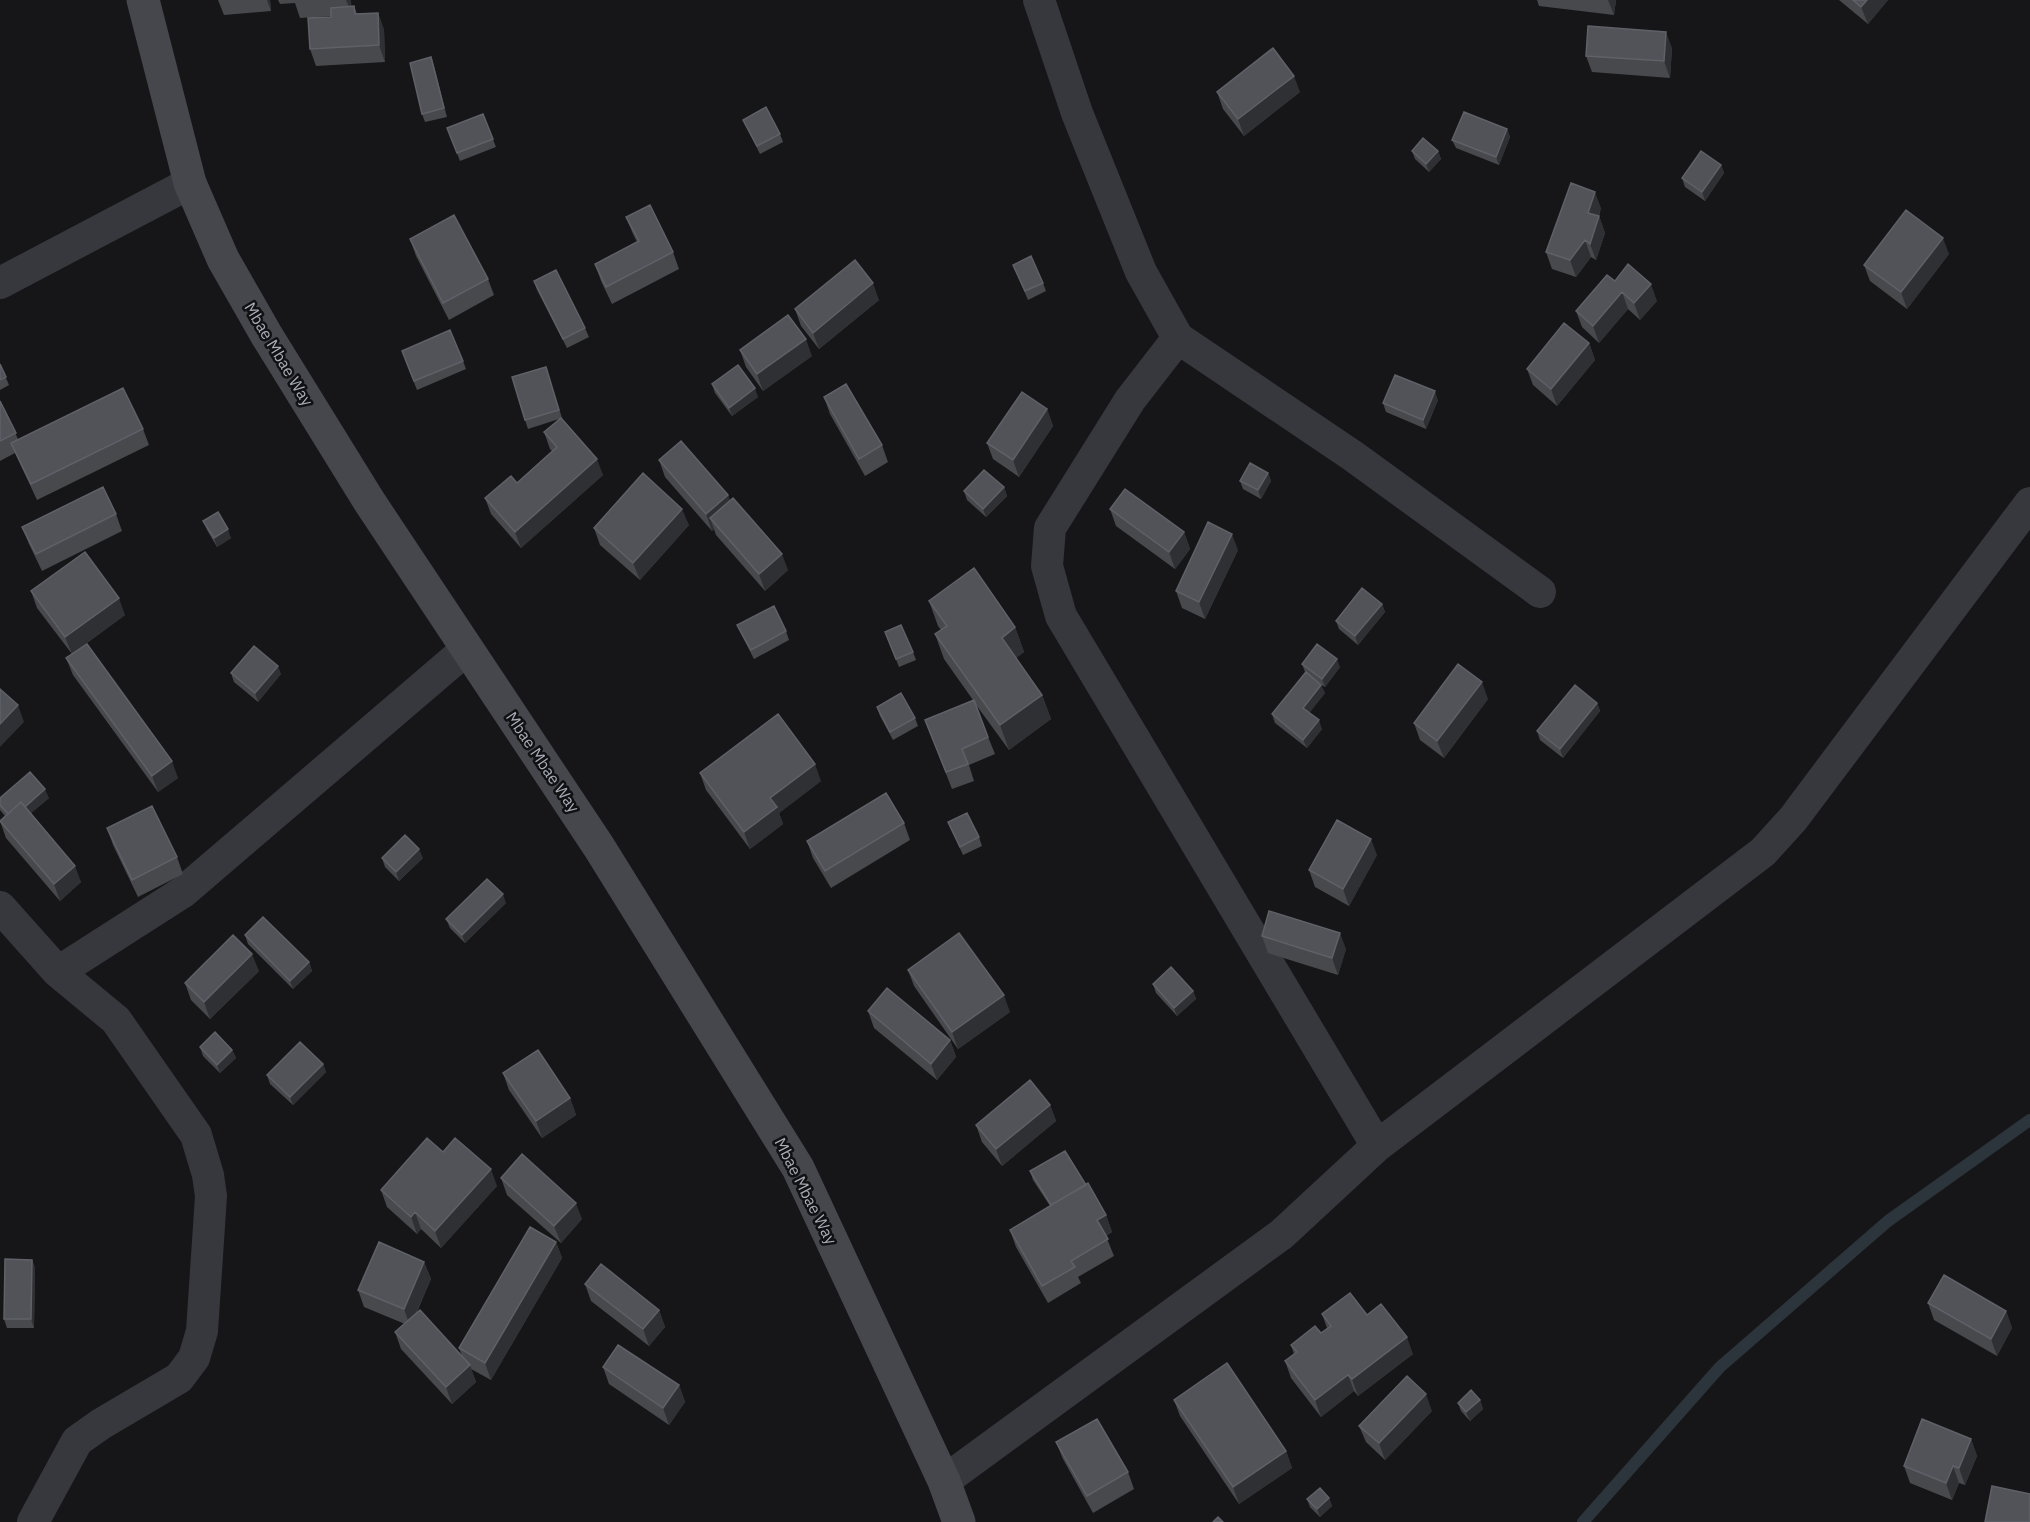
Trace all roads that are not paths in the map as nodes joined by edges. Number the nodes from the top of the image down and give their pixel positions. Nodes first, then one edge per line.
1 (143, 0) edge
2 (1039, 0) edge
3 (190, 183) junction
4 (0, 283) edge
5 (1178, 338) junction
6 (2030, 503) edge
7 (1540, 592) dead end
8 (468, 649) junction
9 (0, 907) edge
10 (58, 972) junction
11 (1377, 1146) junction
12 (944, 1481) junction
13 (33, 1522) edge
14 (959, 1522) edge

1 - 3 street, Mbae Mbae Way
2 - 5 street
3 - 4 street
3 - 8 street, Mbae Mbae Way
5 - 7 street
5 - 11 street
6 - 11 street
8 - 10 street
8 - 12 street, Mbae Mbae Way
9 - 10 street
10 - 13 street
11 - 12 street
12 - 14 street, Mbae Mbae Way

